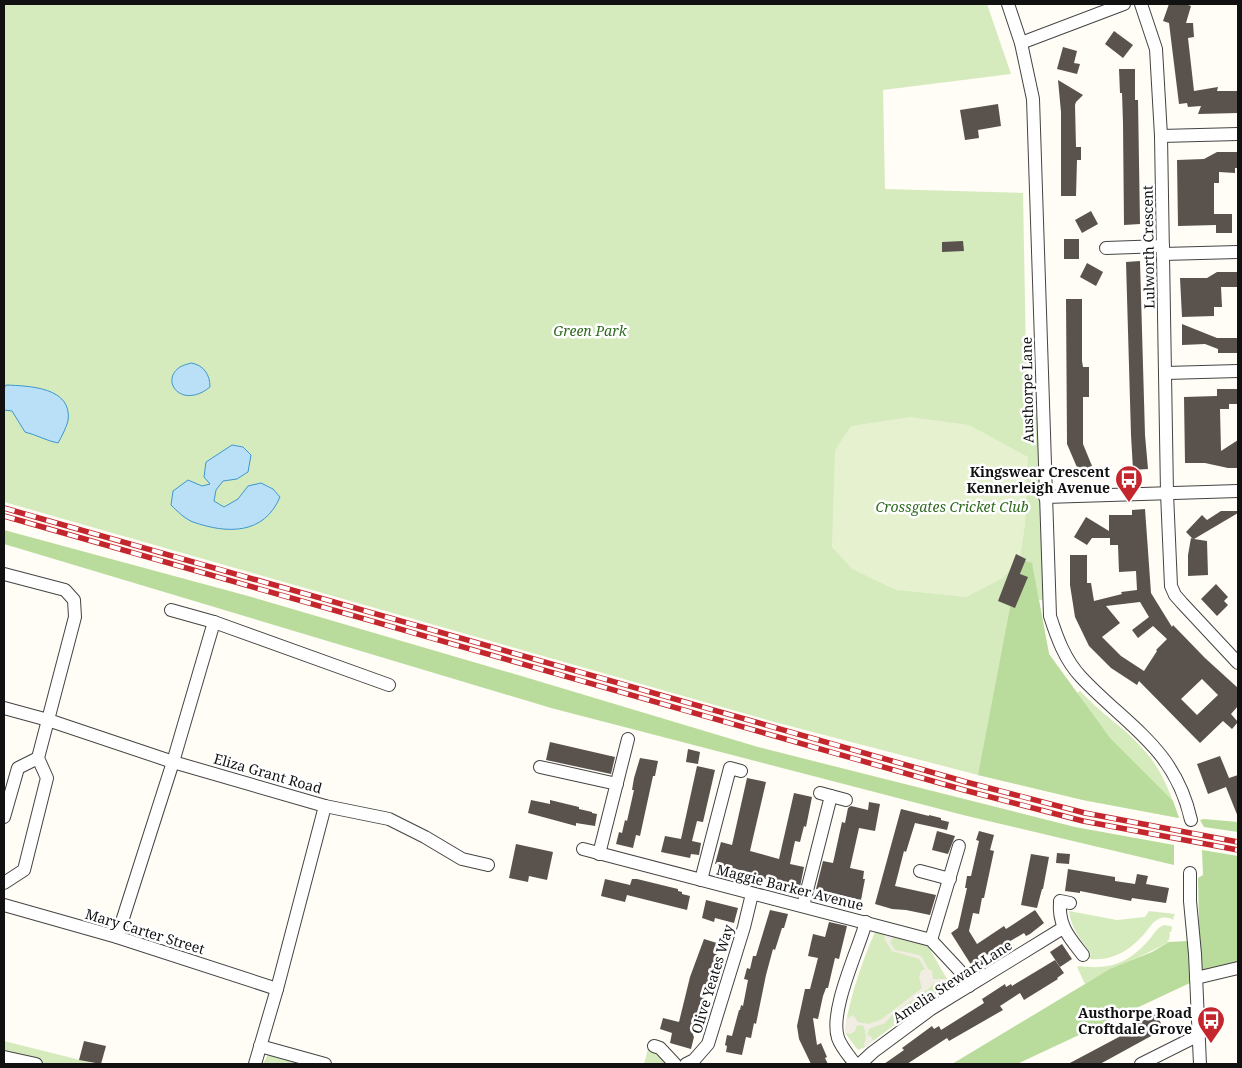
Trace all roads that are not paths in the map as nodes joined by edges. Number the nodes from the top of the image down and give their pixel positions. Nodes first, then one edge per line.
1 (1008, 4) edge
2 (1124, 4) edge
3 (1141, 4) edge
4 (1021, 43) junction
5 (1238, 134) edge
6 (1161, 136) junction
7 (1106, 248) dead end
8 (1163, 250) junction
9 (1238, 252) edge
10 (1238, 371) edge
11 (1166, 374) junction
12 (1238, 491) edge
13 (1167, 493) junction
14 (1045, 497) junction
15 (4, 574) edge
16 (171, 610) dead end
17 (214, 622) junction
18 (1238, 663) edge
19 (389, 685) dead end
20 (4, 708) edge
21 (48, 720) junction
22 (628, 739) dead end
23 (38, 758) junction
24 (173, 762) junction
25 (540, 767) dead end
26 (730, 768) dead end
27 (617, 784) junction
28 (846, 800) dead end
29 (325, 806) junction
30 (4, 816) edge
31 (1191, 820) dead end
32 (959, 846) dead end
33 (583, 849) dead end
34 (599, 854) junction
35 (488, 865) dead end
36 (920, 871) dead end
37 (1190, 873) dead end
38 (950, 879) junction
39 (702, 880) junction
40 (4, 883) edge
41 (752, 894) junction
42 (1070, 903) dead end
43 (4, 905) edge
44 (803, 906) junction
45 (866, 922) junction
46 (1063, 928) junction
47 (117, 937) junction
48 (931, 940) junction
49 (1084, 955) dead end
50 (1238, 968) edge
51 (1196, 974) junction
52 (969, 986) junction
53 (277, 989) junction
54 (1199, 1035) junction
55 (260, 1046) junction
56 (654, 1046) dead end
57 (4, 1057) edge
58 (36, 1064) edge
59 (254, 1064) edge
60 (325, 1064) edge
61 (675, 1064) edge
62 (686, 1064) edge
63 (856, 1064) edge
64 (860, 1064) edge
65 (1141, 1064) edge
66 (1200, 1064) edge

1 - 4 street, Austhorpe Lane
2 - 4 street
3 - 6 street, Lulworth Crescent
4 - 14 street, Austhorpe Lane
5 - 6 street
6 - 8 street, Lulworth Crescent
7 - 8 street
8 - 9 street
8 - 11 street, Lulworth Crescent
10 - 11 street
11 - 13 street, Lulworth Crescent
12 - 13 street
13 - 14 street
13 - 18 street, Lulworth Crescent
14 - 31 street, Austhorpe Lane
15 - 21 street
16 - 17 street
17 - 19 street
17 - 24 street
20 - 21 street, Eliza Grant Road
21 - 23 street
21 - 24 street, Eliza Grant Road
22 - 27 street
23 - 30 street
23 - 40 street
24 - 29 street, Eliza Grant Road
24 - 47 street
25 - 27 street
26 - 39 street
27 - 34 street
28 - 44 street
29 - 35 street
29 - 53 street, Eliza Grant Road
32 - 38 street
33 - 34 street, Maggie Barker Avenue
34 - 39 street, Maggie Barker Avenue
36 - 38 street
37 - 51 street
38 - 48 street
39 - 41 street, Maggie Barker Avenue
41 - 44 street, Maggie Barker Avenue
41 - 62 street, Olive Yeates Way
42 - 46 street
43 - 47 street, Mary Carter Street
44 - 45 street, Maggie Barker Avenue
45 - 48 street, Maggie Barker Avenue
45 - 63 street
46 - 49 street
46 - 52 street, Amelia Stewart Lane
47 - 53 street, Mary Carter Street
48 - 52 street
50 - 51 street
51 - 54 street
52 - 64 street, Amelia Stewart Lane
53 - 55 street, Eliza Grant Road
54 - 65 street
54 - 66 street
55 - 59 street, Eliza Grant Road
55 - 60 street
56 - 61 street
57 - 58 street

